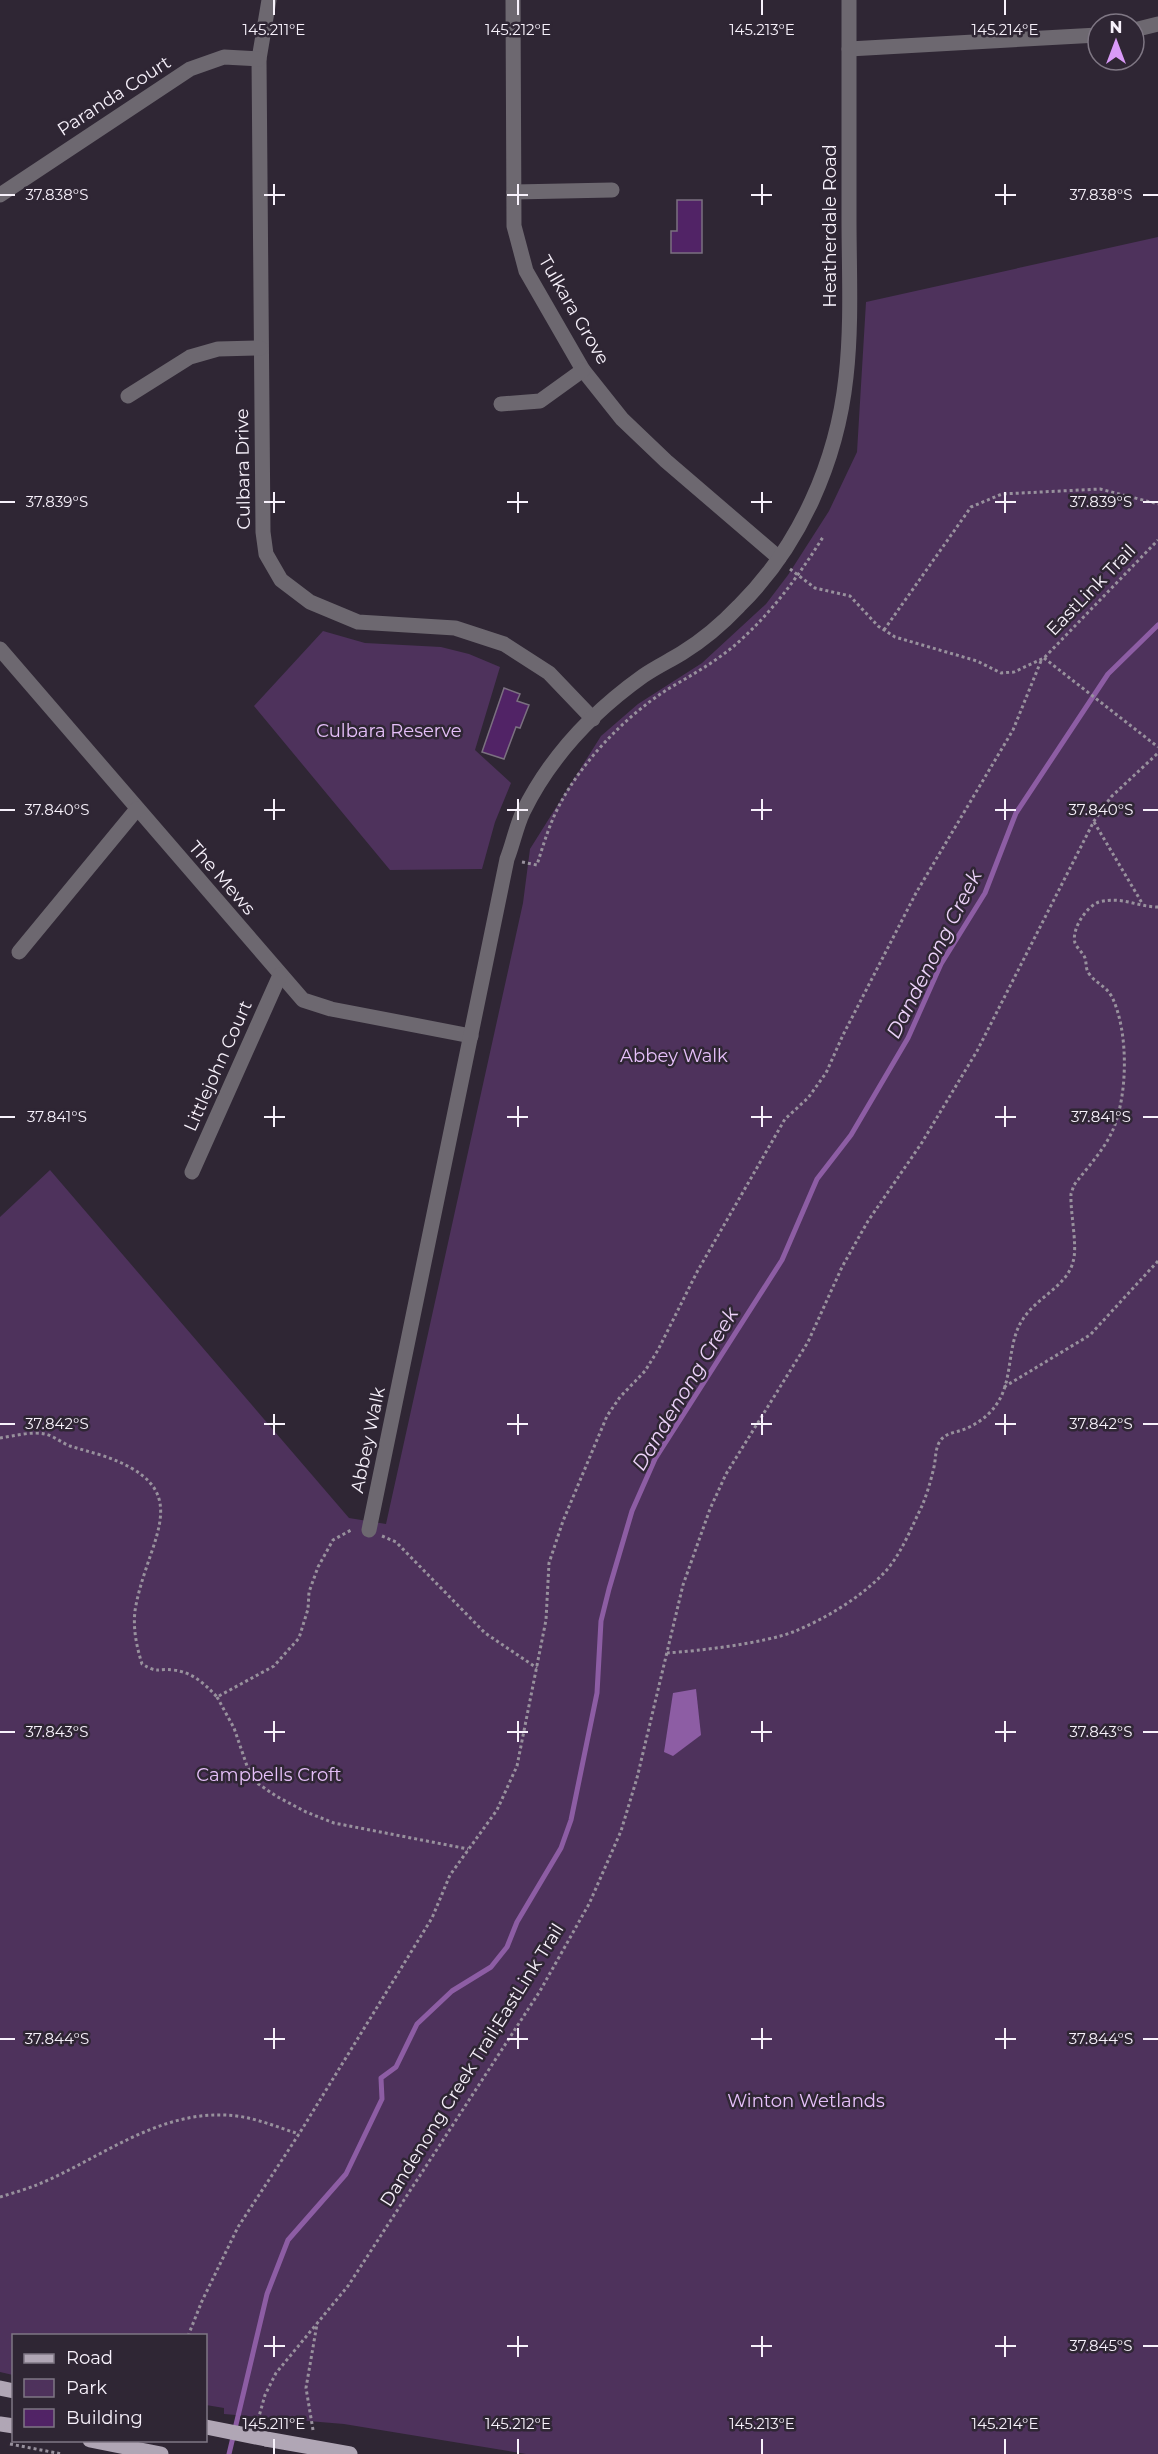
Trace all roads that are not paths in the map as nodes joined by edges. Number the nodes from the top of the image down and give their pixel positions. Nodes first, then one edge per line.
1 (269, 0) edge
2 (513, 0) edge
3 (849, 0) edge
4 (1086, 36) edge
5 (849, 49) junction
6 (259, 59) junction
7 (612, 190) dead end
8 (514, 192) junction
9 (0, 195) edge
10 (260, 348) junction
11 (583, 370) junction
12 (129, 396) dead end
13 (501, 404) dead end
14 (831, 449) joint
15 (779, 558) junction
16 (0, 649) edge
17 (592, 719) junction
18 (137, 809) junction
19 (19, 952) dead end
20 (280, 975) junction
21 (471, 1036) junction
22 (192, 1172) dead end
23 (369, 1530) road end
24 (207, 2427) edge
25 (100, 2442) edge
26 (161, 2454) edge
27 (350, 2454) edge

1 - 6 street, Culbara Drive
2 - 8 street, Tulkara Grove
3 - 5 street, Heatherdale Road
4 - 5 street
5 - 14 street, Heatherdale Road
6 - 9 street, Paranda Court
6 - 10 street, Culbara Drive
7 - 8 street
8 - 11 street, Tulkara Grove
10 - 12 street
10 - 17 street, Culbara Drive
11 - 13 street
11 - 15 street, Tulkara Grove
14 - 15 street, Abbey Walk
15 - 17 street, Abbey Walk
16 - 18 street, The Mews
17 - 21 street, Abbey Walk
18 - 19 street
18 - 20 street, The Mews
20 - 21 street, The Mews
20 - 22 street, Littlejohn Court
21 - 23 street, Abbey Walk
24 - 27 main road, bridge
25 - 26 main road

